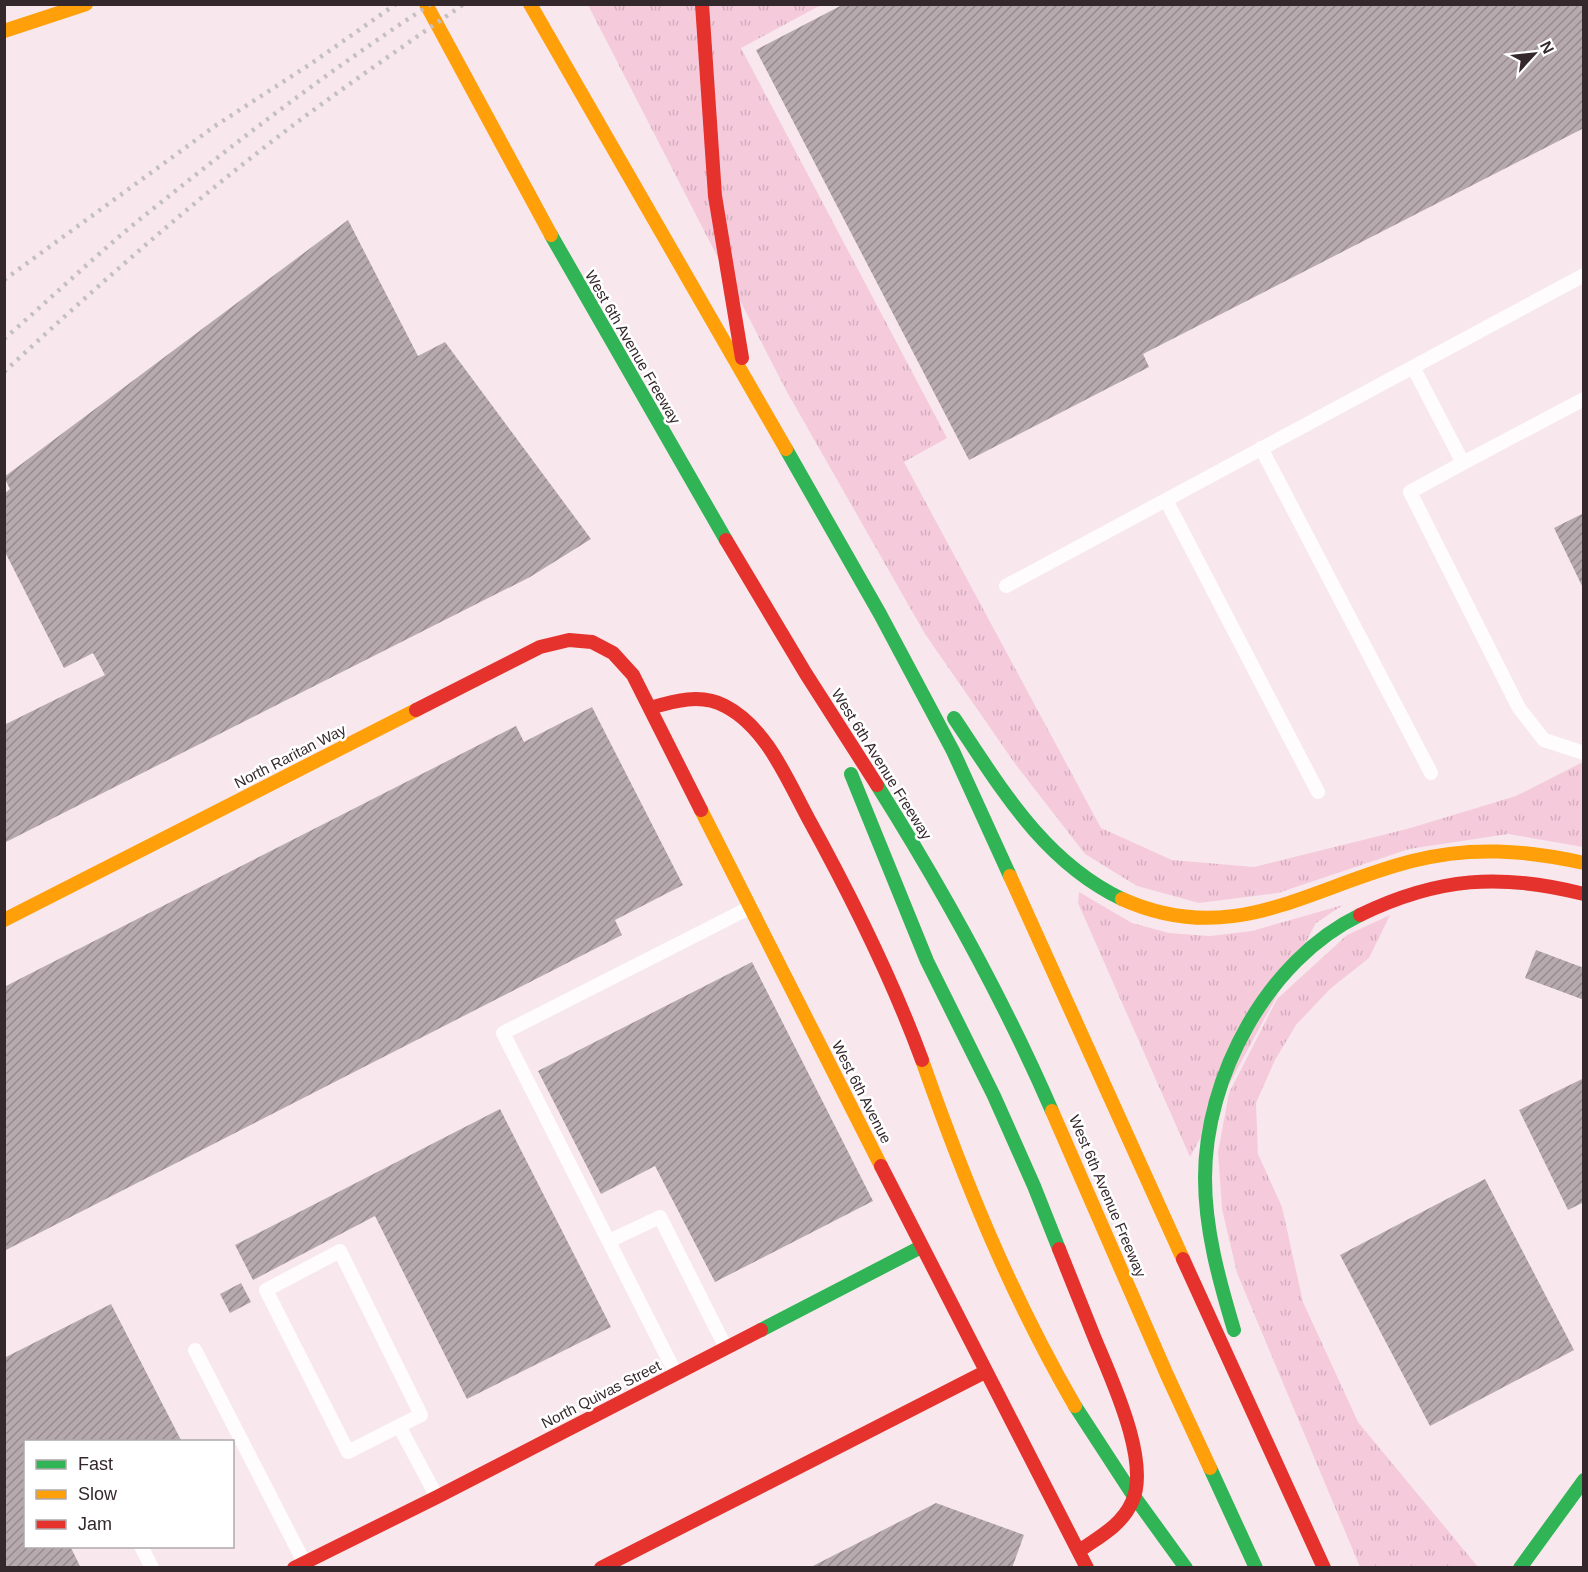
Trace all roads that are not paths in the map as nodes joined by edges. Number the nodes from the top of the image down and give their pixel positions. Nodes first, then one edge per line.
1 (86, 4) edge
2 (426, 4) edge
3 (530, 4) edge
4 (702, 4) edge
5 (4, 31) edge
6 (1584, 275) edge
7 (1413, 367) junction
8 (746, 381) junction
9 (1584, 399) edge
10 (1261, 448) junction
11 (1462, 463) junction
12 (1166, 500) junction
13 (1006, 586) dead end
14 (880, 614) junction
15 (595, 641) joint
16 (806, 674) junction
17 (650, 708) junction
18 (1584, 753) edge
19 (1431, 773) dead end
20 (1318, 792) dead end
21 (1584, 863) edge
22 (1584, 894) edge
23 (751, 907) junction
24 (4, 920) edge
25 (609, 1242) junction
26 (921, 1247) junction
27 (726, 1348) junction
28 (195, 1350) dead end
29 (984, 1372) junction
30 (676, 1374) junction
31 (399, 1426) junction
32 (1584, 1480) edge
33 (1286, 1488) junction
34 (437, 1497) junction
35 (142, 1548) edge
36 (1079, 1551) junction
37 (299, 1565) edge
38 (152, 1568) edge
39 (601, 1568) edge
40 (1087, 1568) edge
41 (1186, 1568) edge
42 (1256, 1568) edge
43 (1324, 1568) edge
44 (1520, 1568) edge

1 - 5 main road
2 - 16 main road, West 6th Avenue Freeway
3 - 8 main road
4 - 8 main road
6 - 7 lane
7 - 10 lane
7 - 11 lane
8 - 14 main road
9 - 11 lane
10 - 12 lane
10 - 19 lane
11 - 18 lane
12 - 13 lane
12 - 20 lane
14 - 21 main road
14 - 33 main road
15 - 17 main road, West 6th Avenue
15 - 24 main road, North Raritan Way
16 - 36 main road
16 - 42 main road, West 6th Avenue Freeway
17 - 23 main road, West 6th Avenue
17 - 41 main road
22 - 33 main road
23 - 25 lane
23 - 26 main road, West 6th Avenue
25 - 27 lane
25 - 30 lane
26 - 27 main road, North Quivas Street
26 - 29 main road, West 6th Avenue
27 - 30 main road, North Quivas Street
28 - 37 lane
29 - 36 main road, West 6th Avenue
29 - 39 main road
30 - 34 main road, North Quivas Street
31 - 31 lane
31 - 34 lane
32 - 44 main road
33 - 43 main road
34 - 37 main road, North Quivas Street
35 - 38 lane
36 - 40 main road, West 6th Avenue

